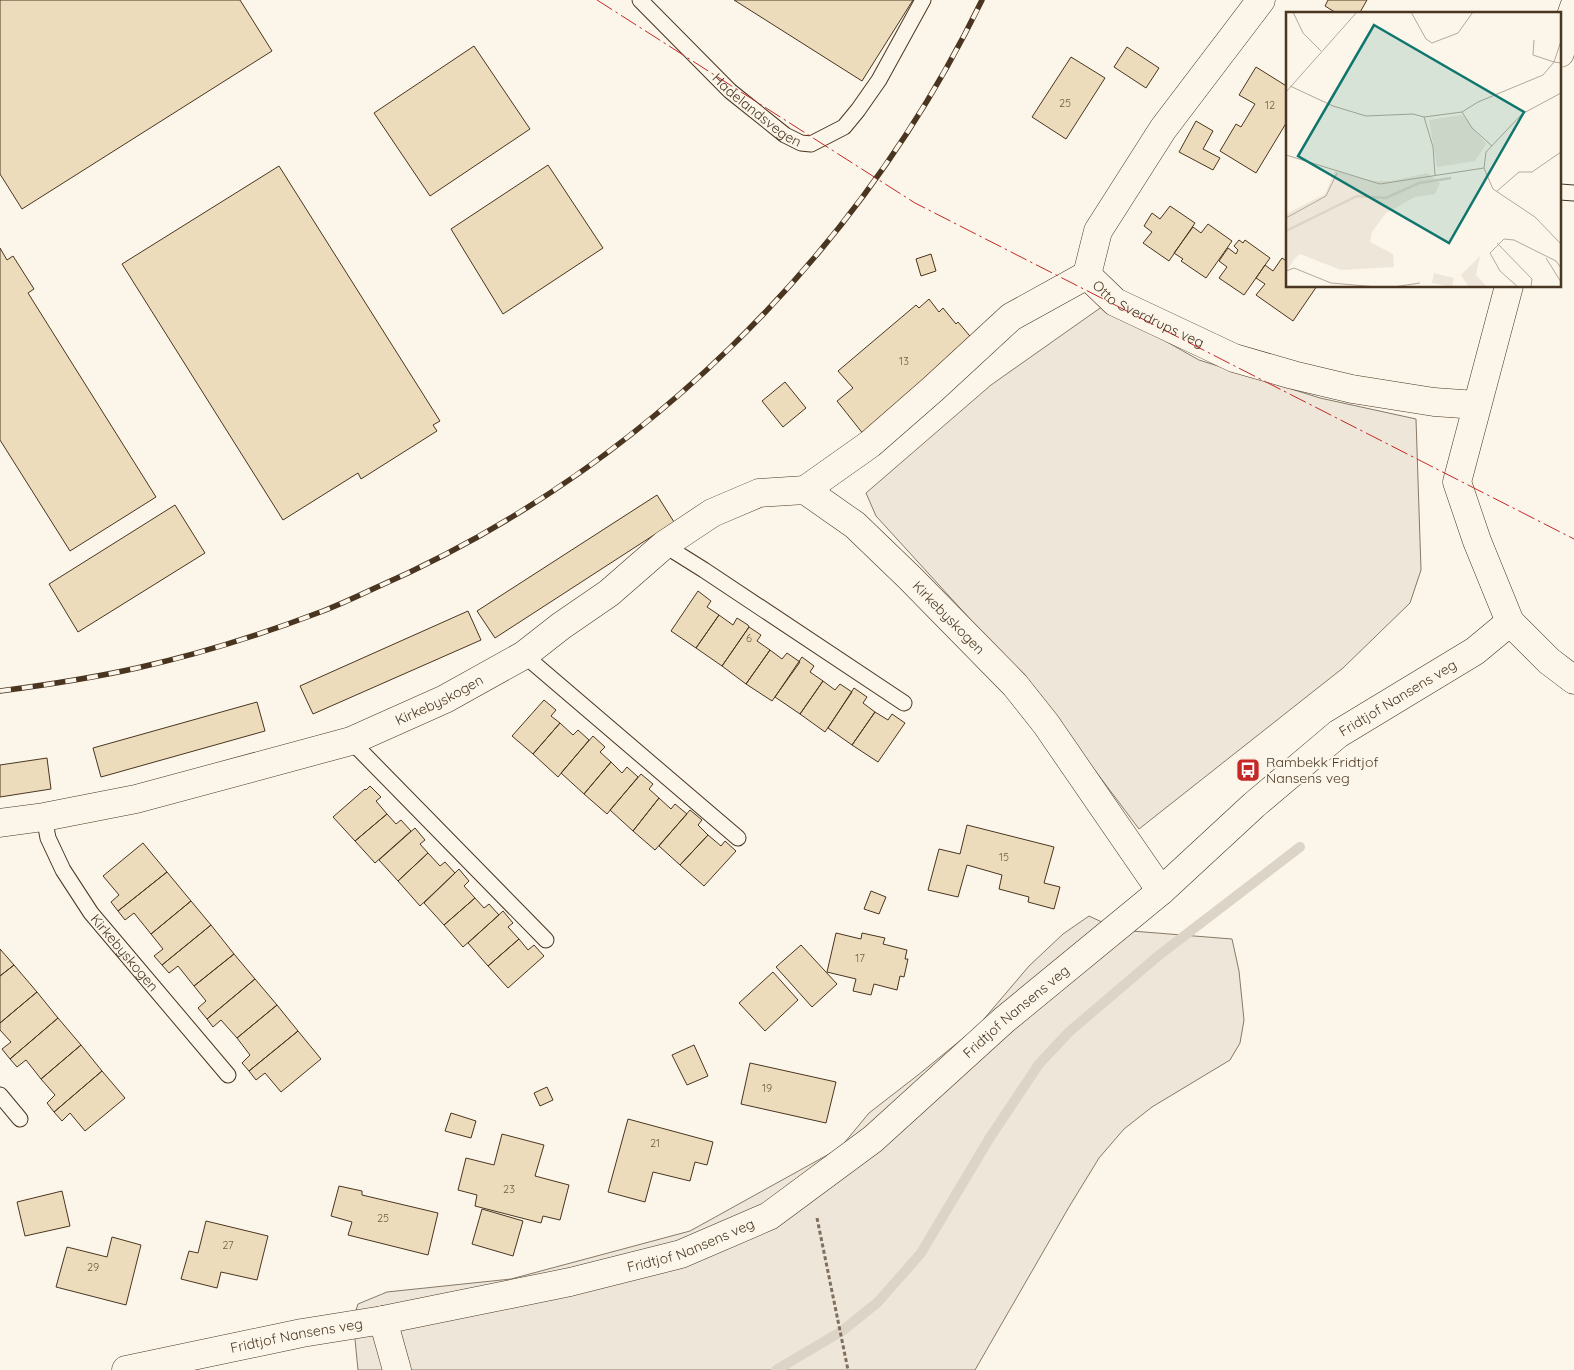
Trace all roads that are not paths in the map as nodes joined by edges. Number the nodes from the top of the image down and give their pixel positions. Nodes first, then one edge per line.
1 (640, 0) edge
2 (923, 0) edge
3 (1261, 0) edge
4 (1574, 7) edge
5 (1562, 46) edge
6 (1087, 275) junction
7 (1508, 288) edge
8 (1477, 406) junction
9 (805, 490) junction
10 (664, 545) junction
11 (1510, 622) junction
12 (524, 655) junction
13 (1574, 680) edge
14 (904, 703) dead end
15 (351, 741) junction
16 (44, 816) junction
17 (0, 823) edge
18 (738, 838) dead end
19 (1161, 891) junction
20 (546, 940) dead end
21 (228, 1075) dead end
22 (0, 1095) edge
23 (20, 1119) dead end
24 (383, 1320) junction
25 (126, 1370) edge
26 (397, 1370) edge

1 - 2 lane, Hadelandsvegen
3 - 6 street, Otto Sverdrups veg
4 - 5 street
6 - 8 street, Otto Sverdrups veg
6 - 9 street
7 - 8 street
8 - 11 street
9 - 10 street, Kirkebyskogen
9 - 19 street, Kirkebyskogen
10 - 12 street, Kirkebyskogen
10 - 14 lane
11 - 13 street
11 - 19 street, Fridtjof Nansens veg
12 - 15 street, Kirkebyskogen
12 - 18 lane
15 - 16 street, Kirkebyskogen
15 - 20 lane
16 - 17 street, Kirkebyskogen
16 - 21 lane, Kirkebyskogen
19 - 24 street, Fridtjof Nansens veg
22 - 23 lane
24 - 25 street, Fridtjof Nansens veg
24 - 26 street

